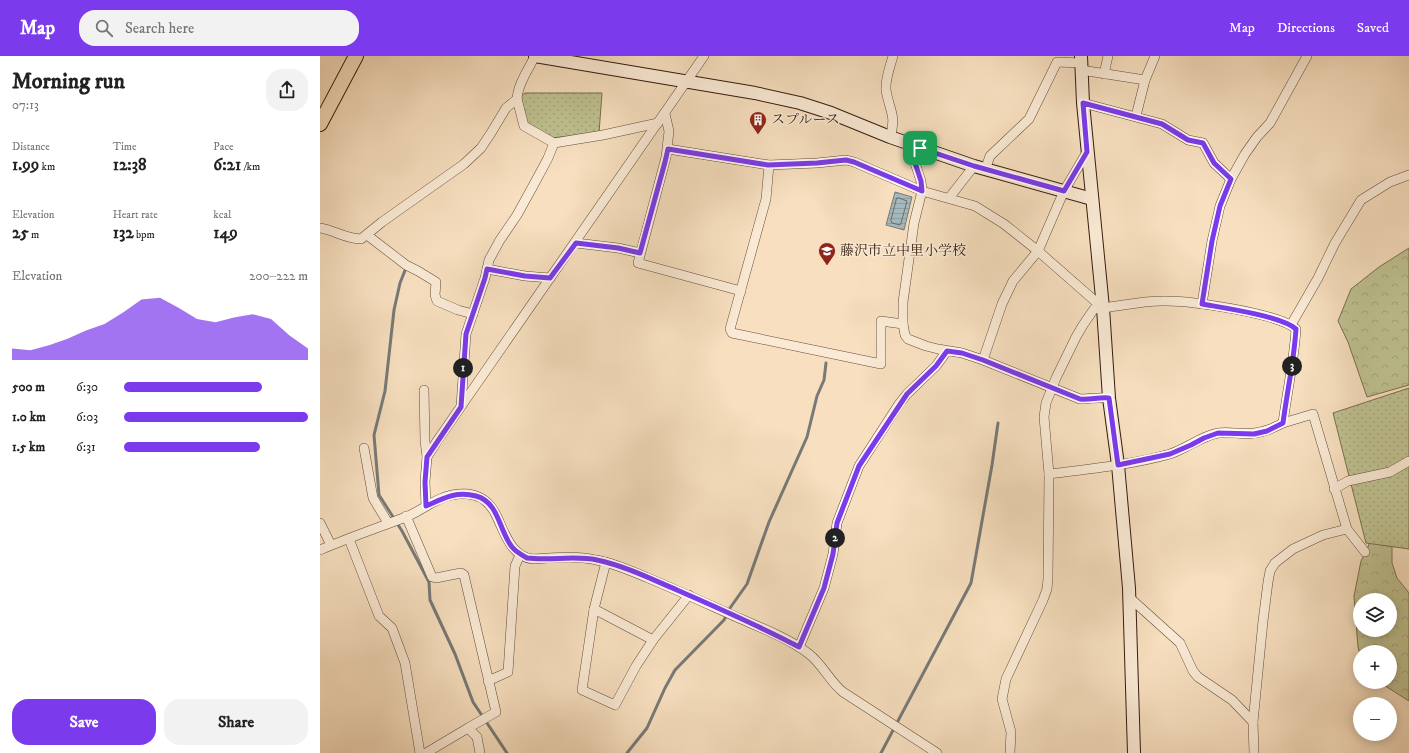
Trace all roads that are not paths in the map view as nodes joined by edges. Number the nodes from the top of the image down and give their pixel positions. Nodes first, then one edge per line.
1 (356, 56) edge
2 (535, 56) edge
3 (704, 56) edge
4 (894, 56) edge
5 (1108, 56) edge
6 (1154, 56) edge
7 (1307, 56) edge
8 (1081, 63) edge
9 (1104, 74) junction
10 (1145, 80) junction
11 (686, 82) junction
12 (517, 99) junction
13 (1083, 103) junction
14 (665, 114) junction
15 (1136, 116) junction
16 (658, 123) junction
17 (320, 124) edge
18 (890, 137) junction
19 (554, 143) junction
20 (920, 148) junction
21 (668, 149) junction
22 (1087, 152) junction
23 (768, 165) junction
24 (974, 166) junction
25 (985, 170) junction
26 (1409, 175) edge
27 (1231, 179) junction
28 (922, 191) junction
29 (1064, 191) junction
30 (949, 198) junction
31 (1092, 199) junction
32 (320, 228) edge
33 (367, 234) junction
34 (576, 243) junction
35 (1038, 251) junction
36 (640, 253) junction
37 (487, 269) junction
38 (550, 278) junction
39 (741, 291) junction
40 (1202, 304) junction
41 (1104, 308) junction
42 (473, 314) junction
43 (903, 324) junction
44 (1291, 324) junction
45 (947, 351) junction
46 (983, 360) junction
47 (1051, 388) junction
48 (424, 390) dead end
49 (1109, 398) junction
50 (461, 407) junction
51 (1283, 423) junction
52 (364, 448) dead end
53 (427, 457) junction
54 (1409, 461) edge
55 (1118, 465) junction
56 (1049, 474) junction
57 (1334, 489) junction
58 (426, 506) junction
59 (406, 516) junction
60 (393, 521) junction
61 (320, 524) edge
62 (1347, 529) junction
63 (349, 538) junction
64 (331, 545) junction
65 (320, 550) edge
66 (1365, 552) dead end
67 (520, 555) junction
68 (606, 562) junction
69 (688, 595) junction
70 (1130, 598) junction
71 (594, 609) junction
72 (653, 640) junction
73 (799, 647) junction
74 (488, 681) junction
75 (1253, 722) junction
76 (468, 728) junction
77 (420, 753) edge
78 (426, 753) edge
79 (480, 753) edge
80 (937, 753) edge
81 (1010, 753) edge
82 (1134, 753) edge
83 (1254, 753) edge

1 - 17 main road
2 - 11 street
2 - 12 street
3 - 11 street
4 - 18 street
5 - 9 street
6 - 10 street
7 - 27 street
8 - 9 street
8 - 13 street
8 - 25 street
9 - 10 street
10 - 15 street
11 - 14 street
11 - 18 street
12 - 19 street
12 - 33 street
13 - 15 street
13 - 22 street
14 - 16 street
14 - 21 street
15 - 27 street
16 - 19 street
16 - 34 street
18 - 20 street
19 - 37 street
20 - 24 street
20 - 28 street
21 - 23 street
21 - 36 street
22 - 29 street
22 - 31 street
23 - 28 street
23 - 39 street
24 - 25 street
24 - 30 street
25 - 29 street
26 - 44 street
27 - 40 street
28 - 30 street
28 - 43 street
29 - 31 street
29 - 35 street
30 - 35 street
31 - 41 street
32 - 33 street
33 - 42 street
34 - 36 street
34 - 38 street
35 - 41 street
35 - 46 street
36 - 39 street
37 - 38 street
37 - 42 street
38 - 50 street
39 - 43 street
40 - 41 street
40 - 44 street
41 - 47 street
41 - 49 street
42 - 50 street
43 - 45 street
44 - 51 street
45 - 46 street
45 - 73 street
46 - 47 street
47 - 49 street
47 - 56 street
48 - 53 street
49 - 55 street
50 - 53 street
51 - 55 street
51 - 57 street
52 - 60 street
53 - 58 street
54 - 57 street
55 - 56 street
55 - 70 street
56 - 81 street
57 - 62 street
58 - 59 street
58 - 67 street
59 - 60 street
59 - 74 street
60 - 63 street
61 - 64 street
62 - 66 street
62 - 75 street
63 - 64 street
63 - 77 street
64 - 65 street
67 - 68 street
67 - 74 street
68 - 69 street
68 - 71 street
69 - 72 street
69 - 73 street
70 - 75 street
70 - 82 street
71 - 72 street
71 - 72 street
73 - 80 street
74 - 76 street
75 - 83 street
76 - 78 street
76 - 79 street

